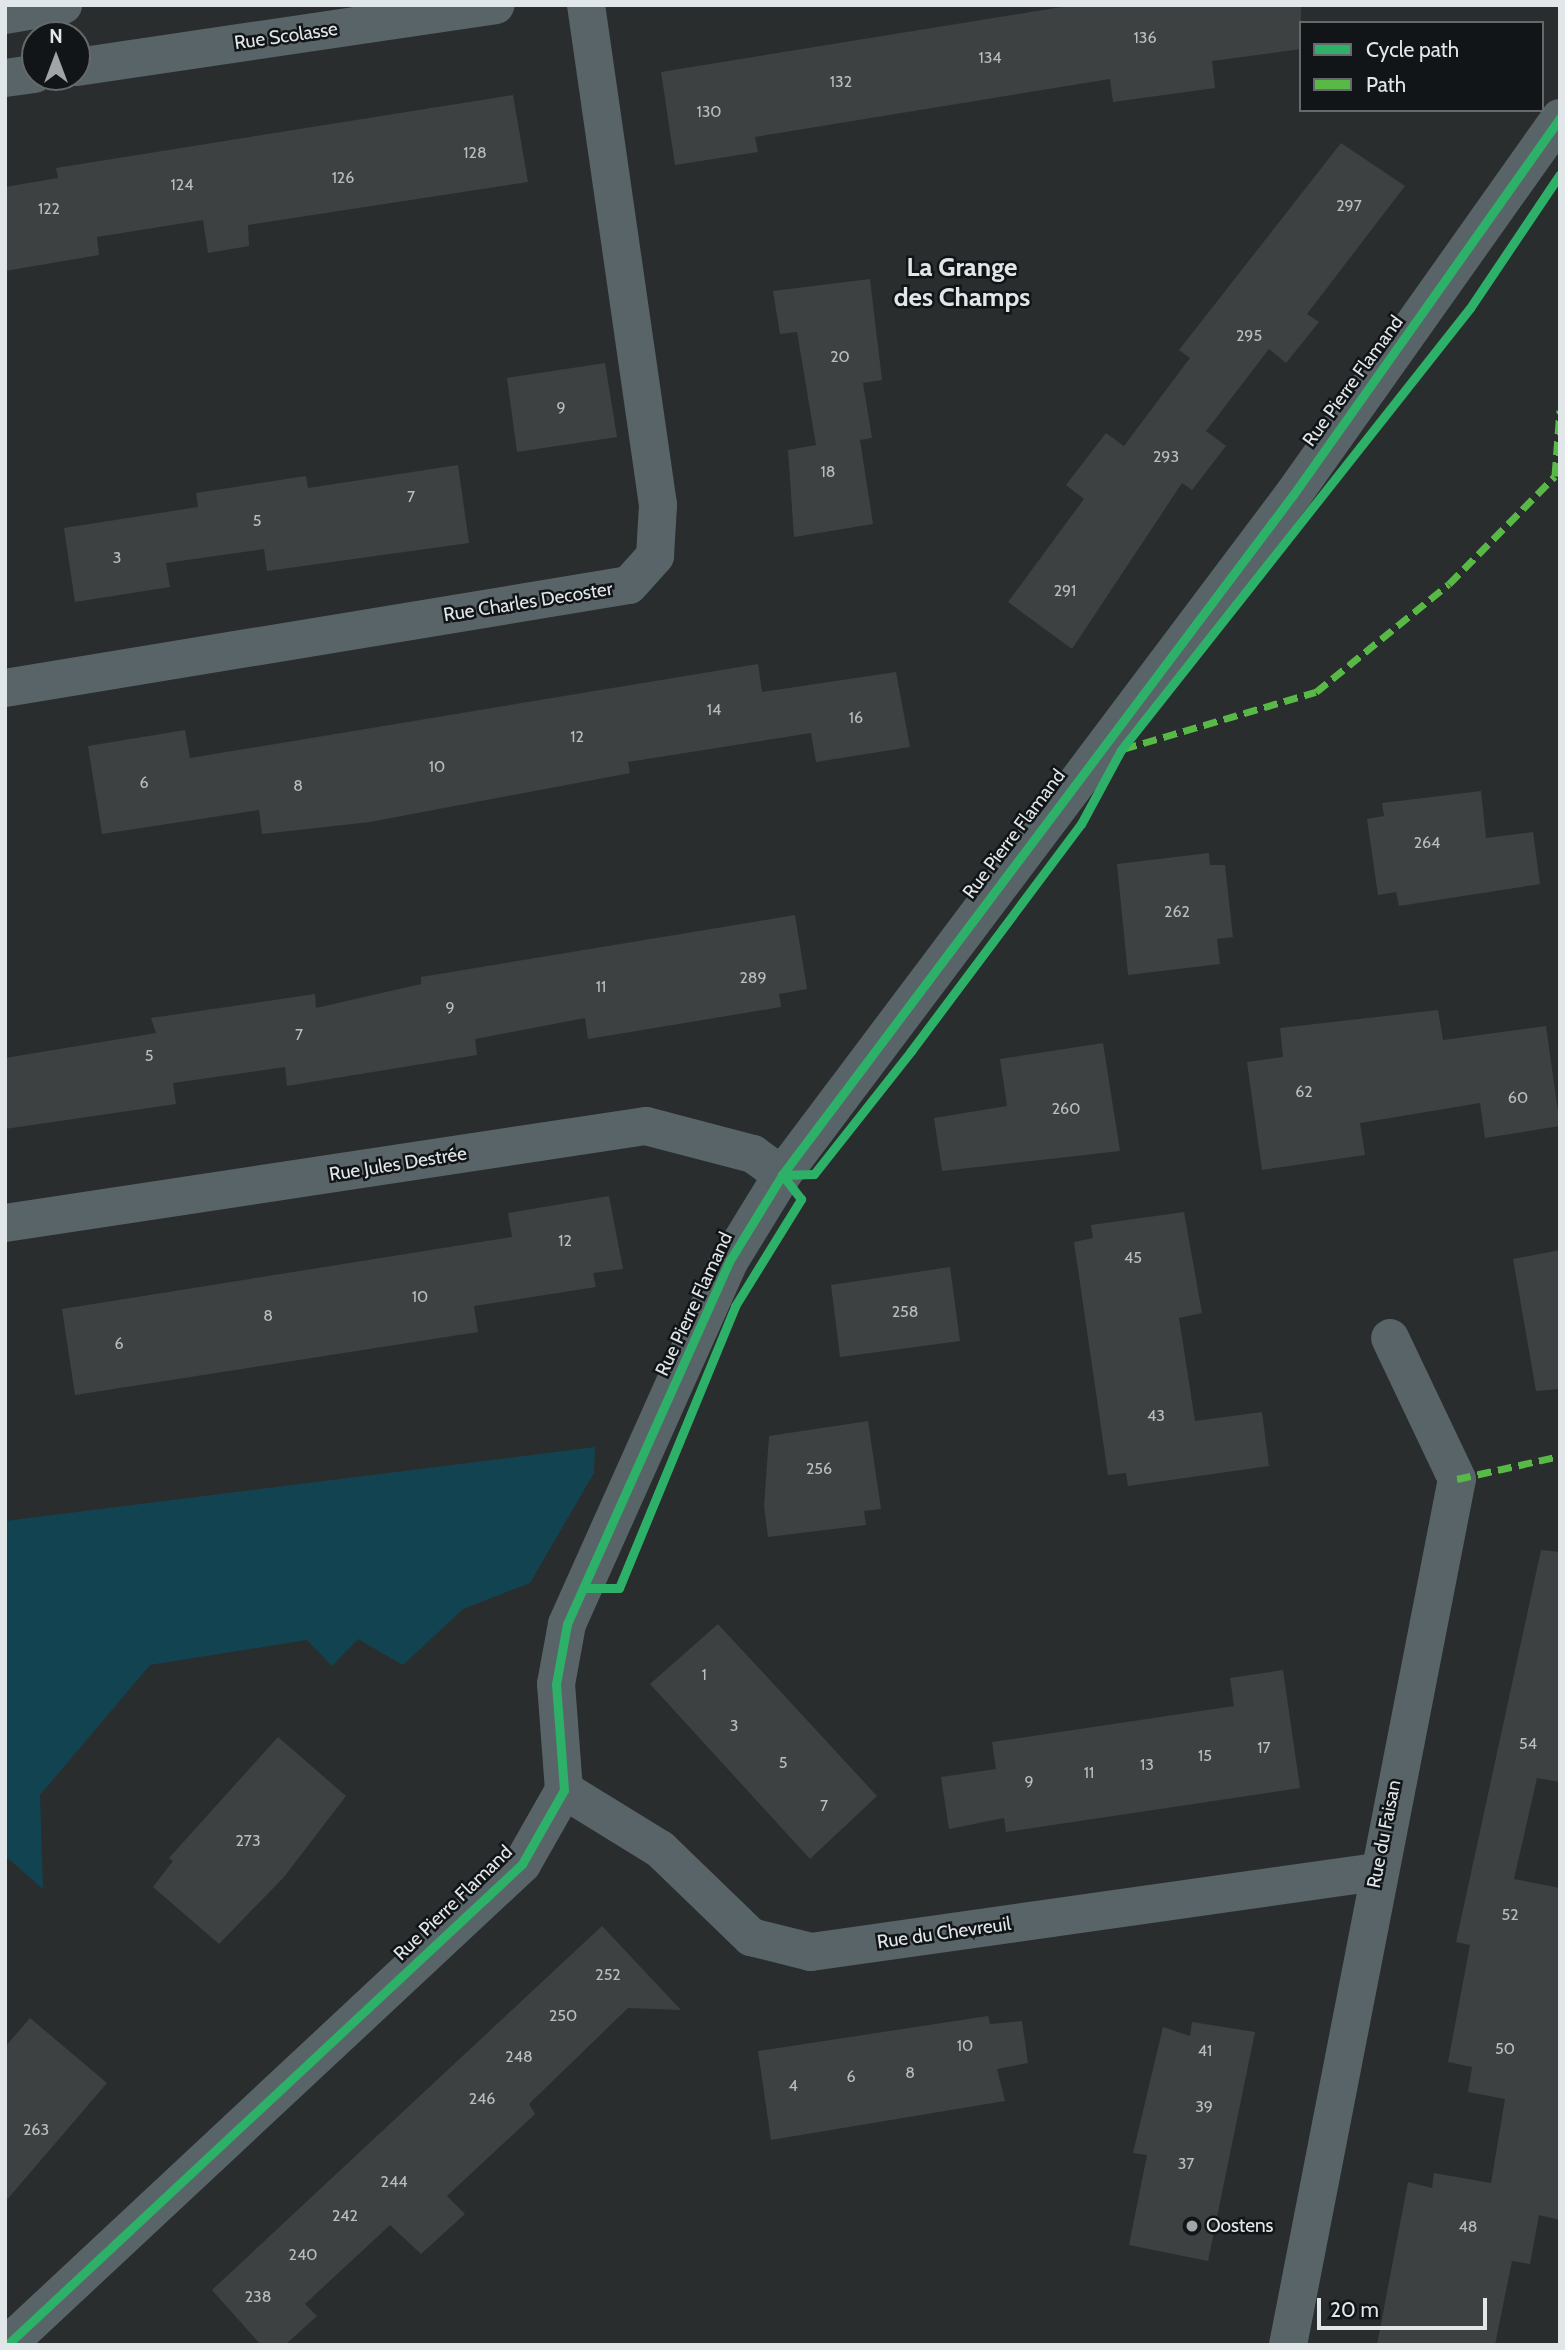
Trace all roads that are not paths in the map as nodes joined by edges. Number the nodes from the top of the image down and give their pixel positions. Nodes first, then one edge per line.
1 (63, 5) edge
2 (495, 5) edge
3 (586, 5) edge
4 (5, 15) edge
5 (91, 65) edge
6 (1560, 118) edge
7 (5, 688) edge
8 (782, 1175) junction
9 (5, 1223) edge
10 (1390, 1338) dead end
11 (564, 1790) junction
12 (1376, 1872) junction
13 (7, 2345) edge
14 (1288, 2345) edge

1 - 4 street
2 - 5 street, Rue Scolasse
3 - 7 street, Rue Charles Decoster
6 - 8 street, Rue Pierre Flamand
8 - 9 street, Rue Jules Destrée
8 - 11 street, Rue Pierre Flamand
10 - 12 street, Rue du Faisan
11 - 12 street, Rue du Chevreuil
11 - 13 street, Rue Pierre Flamand
12 - 14 street, Rue du Faisan

